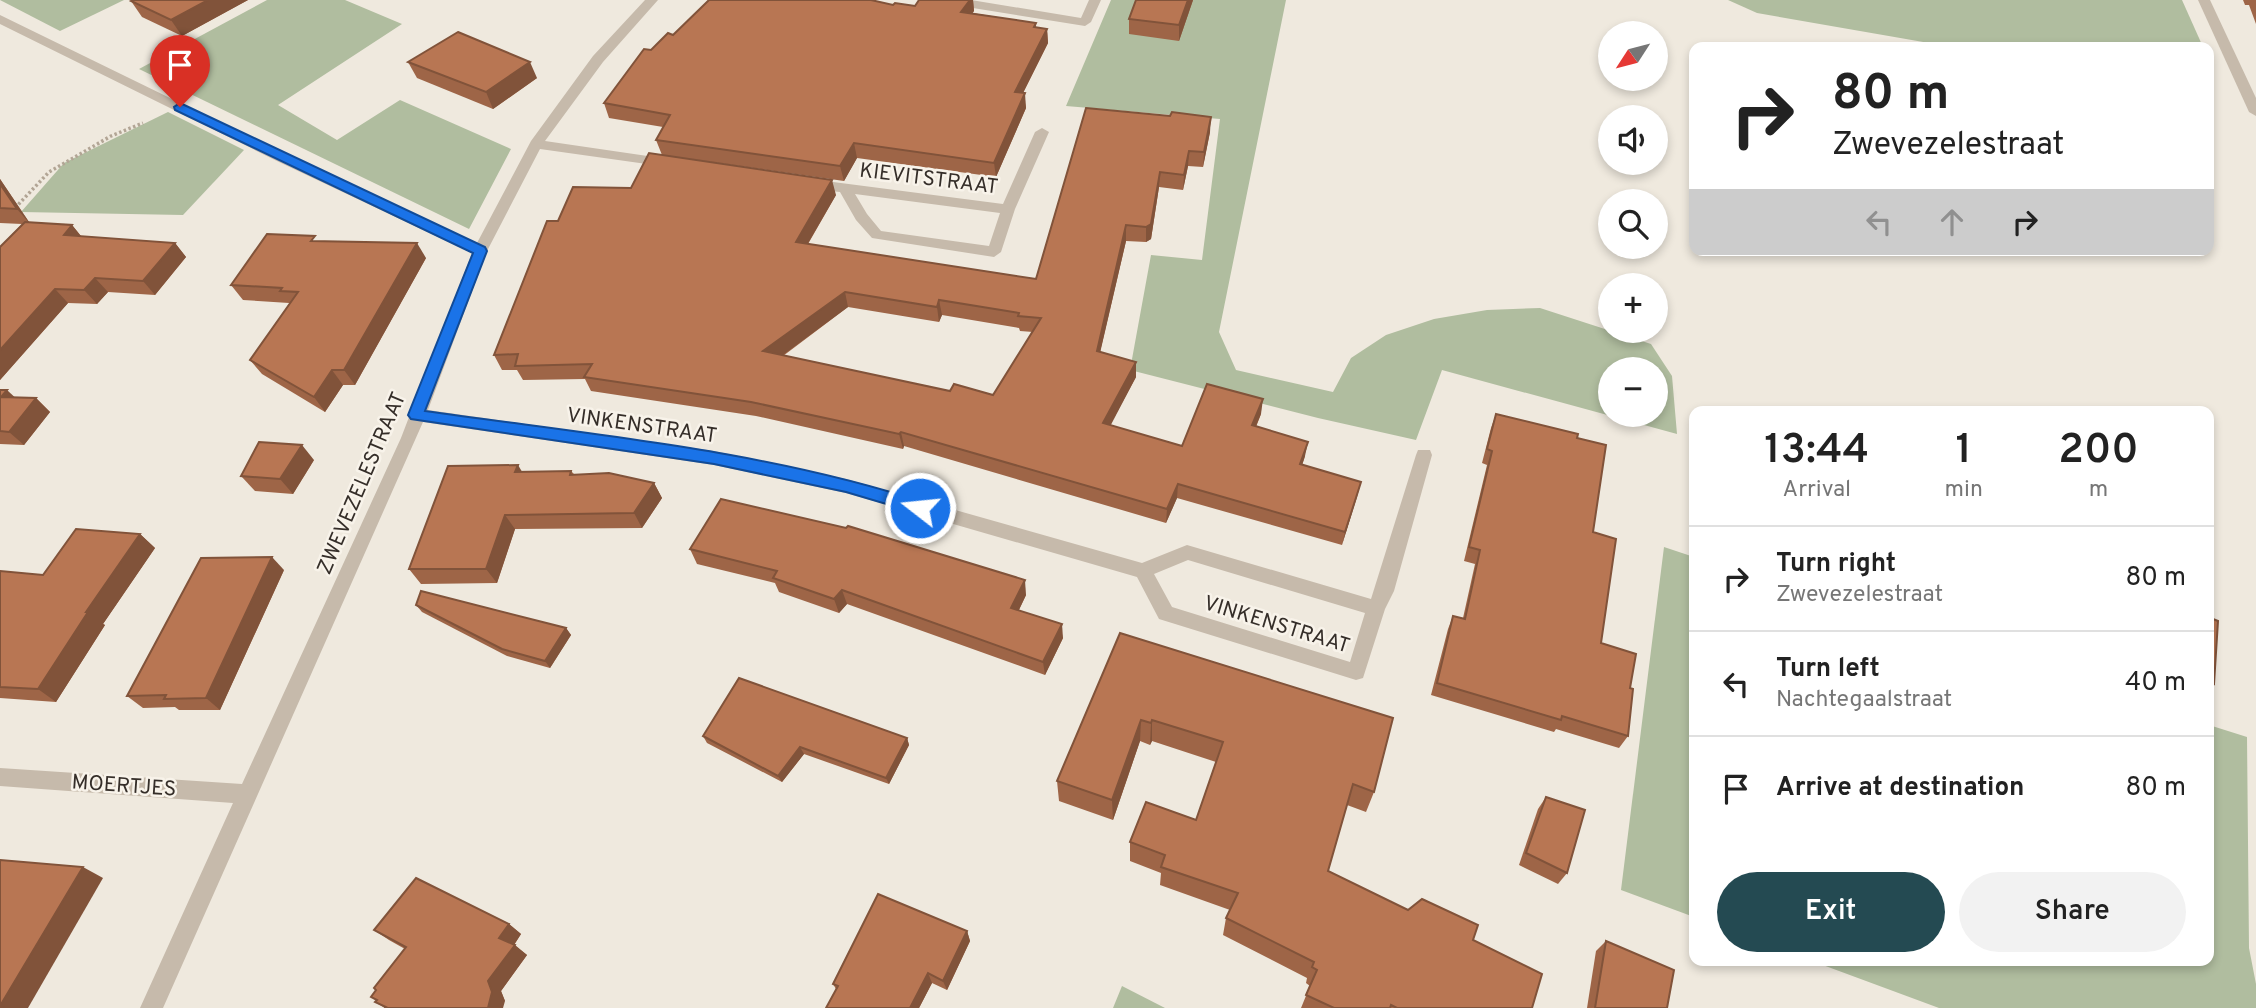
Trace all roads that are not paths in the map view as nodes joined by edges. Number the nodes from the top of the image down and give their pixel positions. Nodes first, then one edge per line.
1 (652, 0) edge
2 (948, 0) edge
3 (989, 0) edge
4 (1095, 0) edge
5 (2204, 0) edge
6 (976, 5) junction
7 (0, 19) edge
8 (2256, 112) edge
9 (1042, 132) dead end
10 (536, 144) junction
11 (684, 165) edge
12 (792, 181) edge
13 (845, 189) junction
14 (1008, 209) junction
15 (480, 251) junction
16 (416, 415) junction
17 (1424, 455) dead end
18 (1143, 571) junction
19 (1376, 608) junction
20 (0, 777) edge
21 (248, 794) junction
22 (152, 1008) edge

1 - 10 street, ZWEVEZELESTRAAT
2 - 6 street
3 - 6 street
4 - 6 street
5 - 8 street
7 - 15 street
9 - 14 street, KIEVITSTRAAT
10 - 11 street
10 - 15 street, ZWEVEZELESTRAAT
12 - 13 street, KIEVITSTRAAT
13 - 14 street, KIEVITSTRAAT
13 - 14 street, KIEVITSTRAAT
15 - 16 street, ZWEVEZELESTRAAT
16 - 18 street, VINKENSTRAAT
16 - 21 street, ZWEVEZELESTRAAT
17 - 19 street, VINKENSTRAAT
18 - 19 street, VINKENSTRAAT
18 - 19 street, VINKENSTRAAT
20 - 21 street, MOERTJES
21 - 22 street, ZWEVEZELESTRAAT

